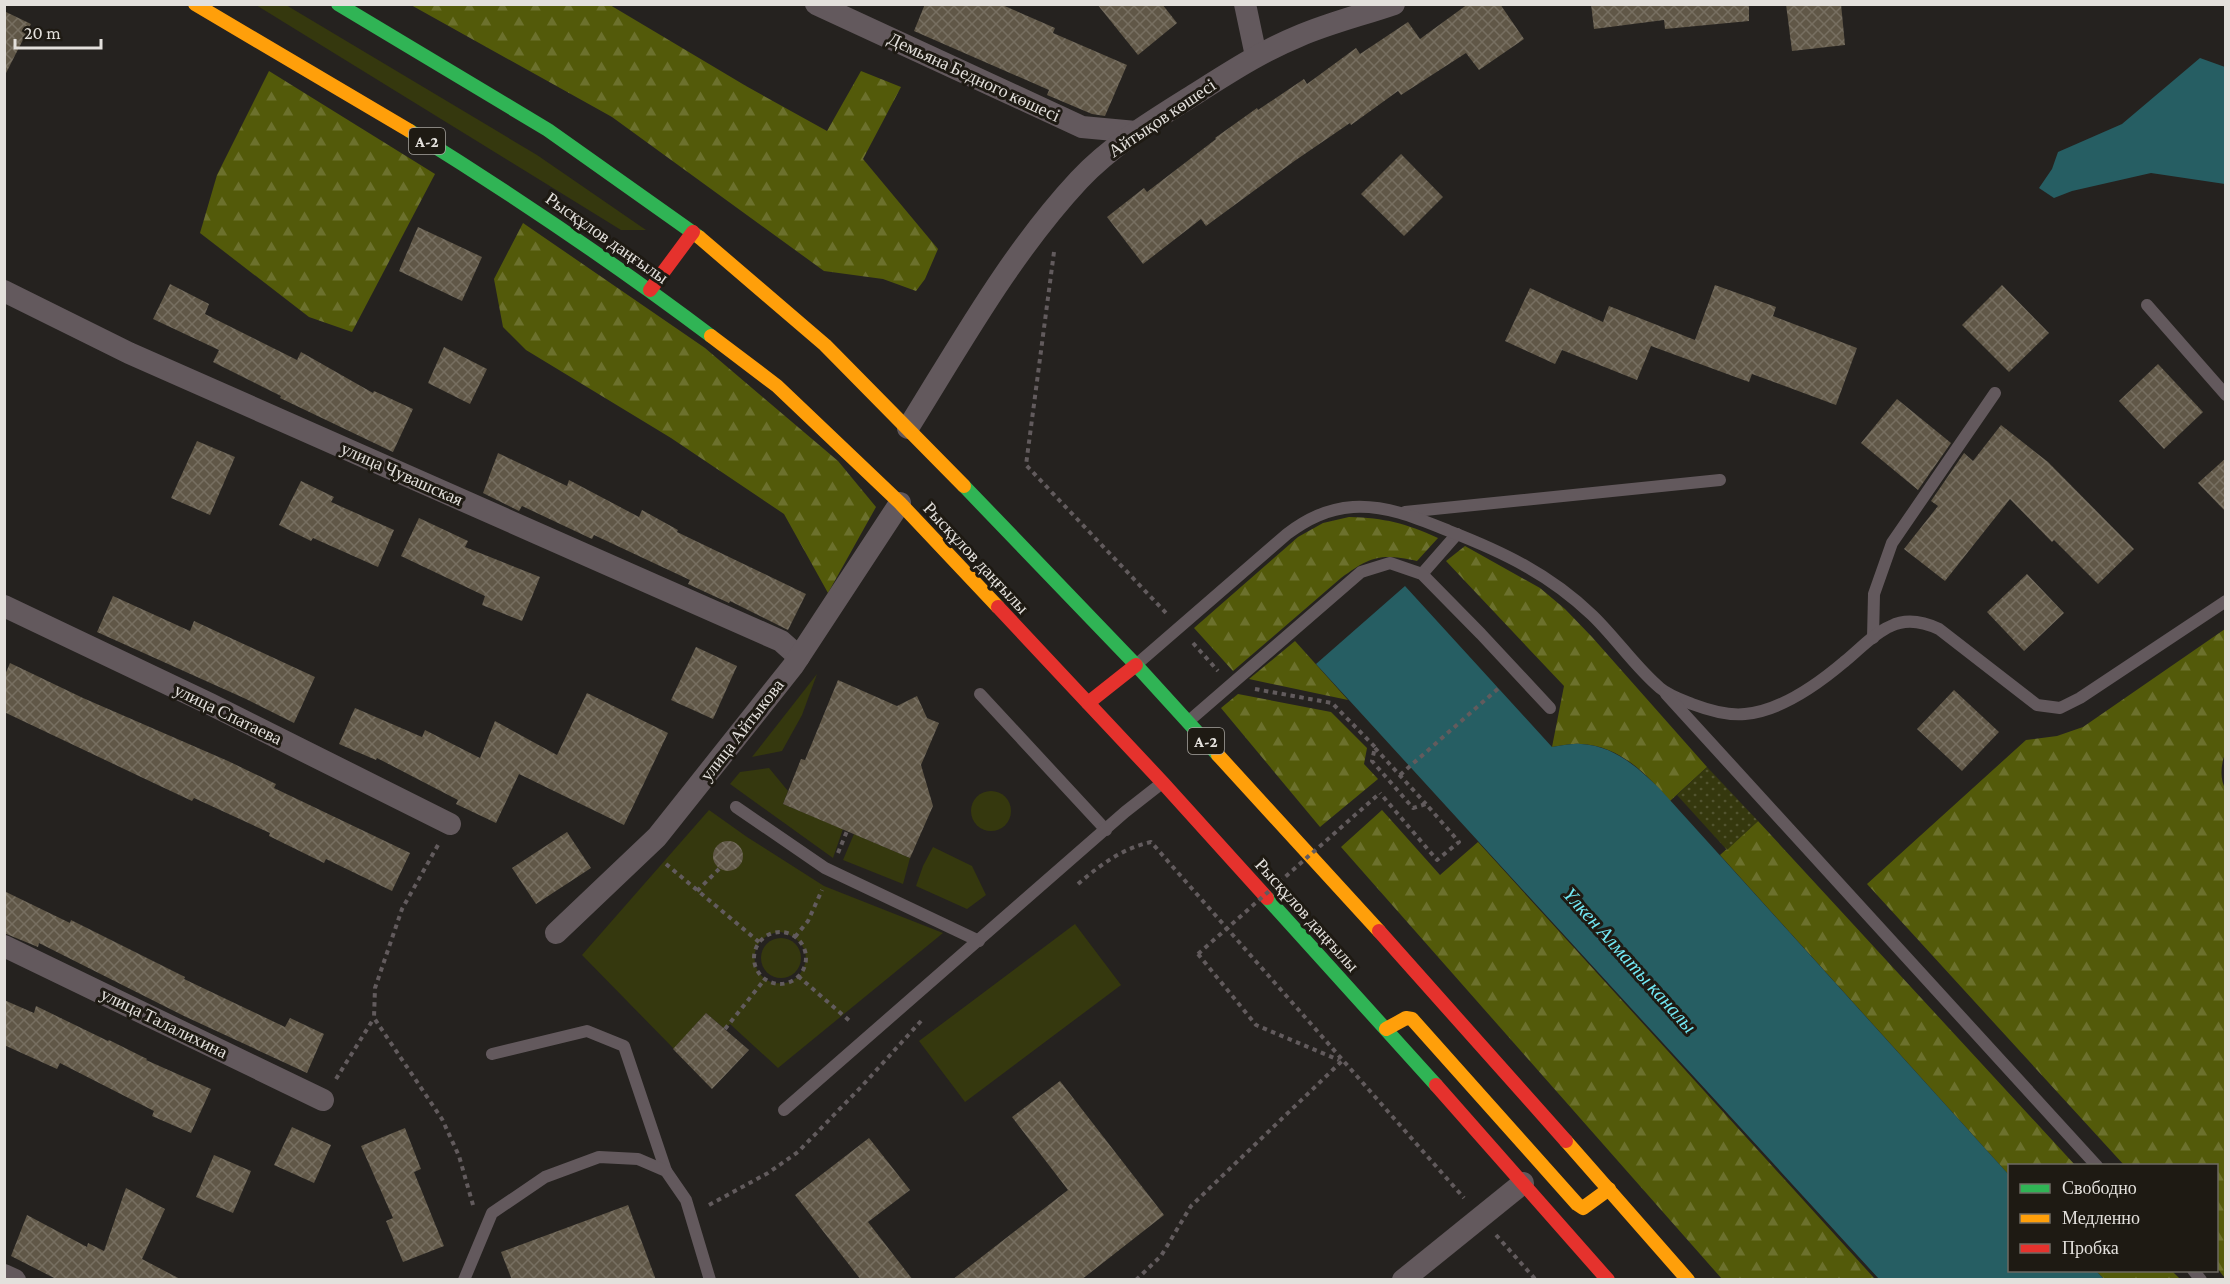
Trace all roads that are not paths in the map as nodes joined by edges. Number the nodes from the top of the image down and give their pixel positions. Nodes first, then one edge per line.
1 (195, 4) edge
2 (338, 4) edge
3 (816, 4) edge
4 (1245, 4) edge
5 (1394, 4) edge
6 (1256, 56) junction
7 (1136, 132) junction
8 (693, 232) junction
9 (650, 290) junction
10 (4, 291) edge
11 (2147, 305) dead end
12 (1995, 393) dead end
13 (2226, 395) edge
14 (909, 428) junction
15 (1720, 480) dead end
16 (900, 503) junction
17 (1402, 512) junction
18 (1457, 534) junction
19 (1422, 574) junction
20 (2226, 601) edge
21 (4, 606) edge
22 (1873, 638) junction
23 (799, 657) junction
24 (1136, 665) junction
25 (1661, 689) junction
26 (980, 694) dead end
27 (1088, 704) junction
28 (1550, 708) dead end
29 (1188, 722) junction
30 (1163, 783) junction
31 (736, 807) dead end
32 (450, 824) road end
33 (1106, 830) junction
34 (556, 933) dead end
35 (979, 941) junction
36 (4, 946) edge
37 (1386, 1029) junction
38 (492, 1054) dead end
39 (323, 1100) road end
40 (784, 1110) dead end
41 (2095, 1164) edge
42 (666, 1171) junction
43 (1523, 1183) junction
44 (1609, 1190) junction
45 (4, 1275) edge
46 (15, 1280) edge
47 (464, 1280) edge
48 (710, 1280) edge
49 (1403, 1280) edge
50 (1608, 1280) edge
51 (1688, 1280) edge

1 - 9 main road, Рысқұлов даңғылы / A-2
2 - 8 main road, A-2
3 - 7 street, Демьяна Бедного көшесі
4 - 6 street
5 - 6 street, Айтықов көшесі
6 - 7 street, Айтықов көшесі
7 - 14 street, Айтықов көшесі
8 - 9 main road
8 - 14 main road, A-2
9 - 16 main road, Рысқұлов даңғылы / A-2
10 - 23 street, улица Чувашская
11 - 13 lane
12 - 22 lane
14 - 24 main road, A-2
15 - 17 lane
16 - 23 street, улица Айтыкова
16 - 27 main road, Рысқұлов даңғылы / A-2
17 - 18 lane
17 - 24 lane
18 - 19 lane
18 - 25 lane
19 - 28 lane
19 - 29 lane
20 - 22 lane
21 - 32 street, улица Спатаева
22 - 25 lane
23 - 34 street, улица Айтыкова
24 - 27 main road
24 - 29 main road, A-2
25 - 41 lane
26 - 33 lane
27 - 30 main road, Рысқұлов даңғылы / A-2
29 - 44 main road, A-2
30 - 33 lane
30 - 37 main road, Рысқұлов даңғылы / A-2
31 - 35 lane
33 - 35 lane
35 - 40 lane
36 - 39 street, улица Талалихина
37 - 43 main road, Рысқұлов даңғылы / A-2
37 - 44 main road
38 - 42 lane
42 - 47 lane
42 - 48 lane
43 - 49 street
43 - 50 main road, Рысқұлов даңғылы / A-2
44 - 51 main road, A-2
45 - 46 street

